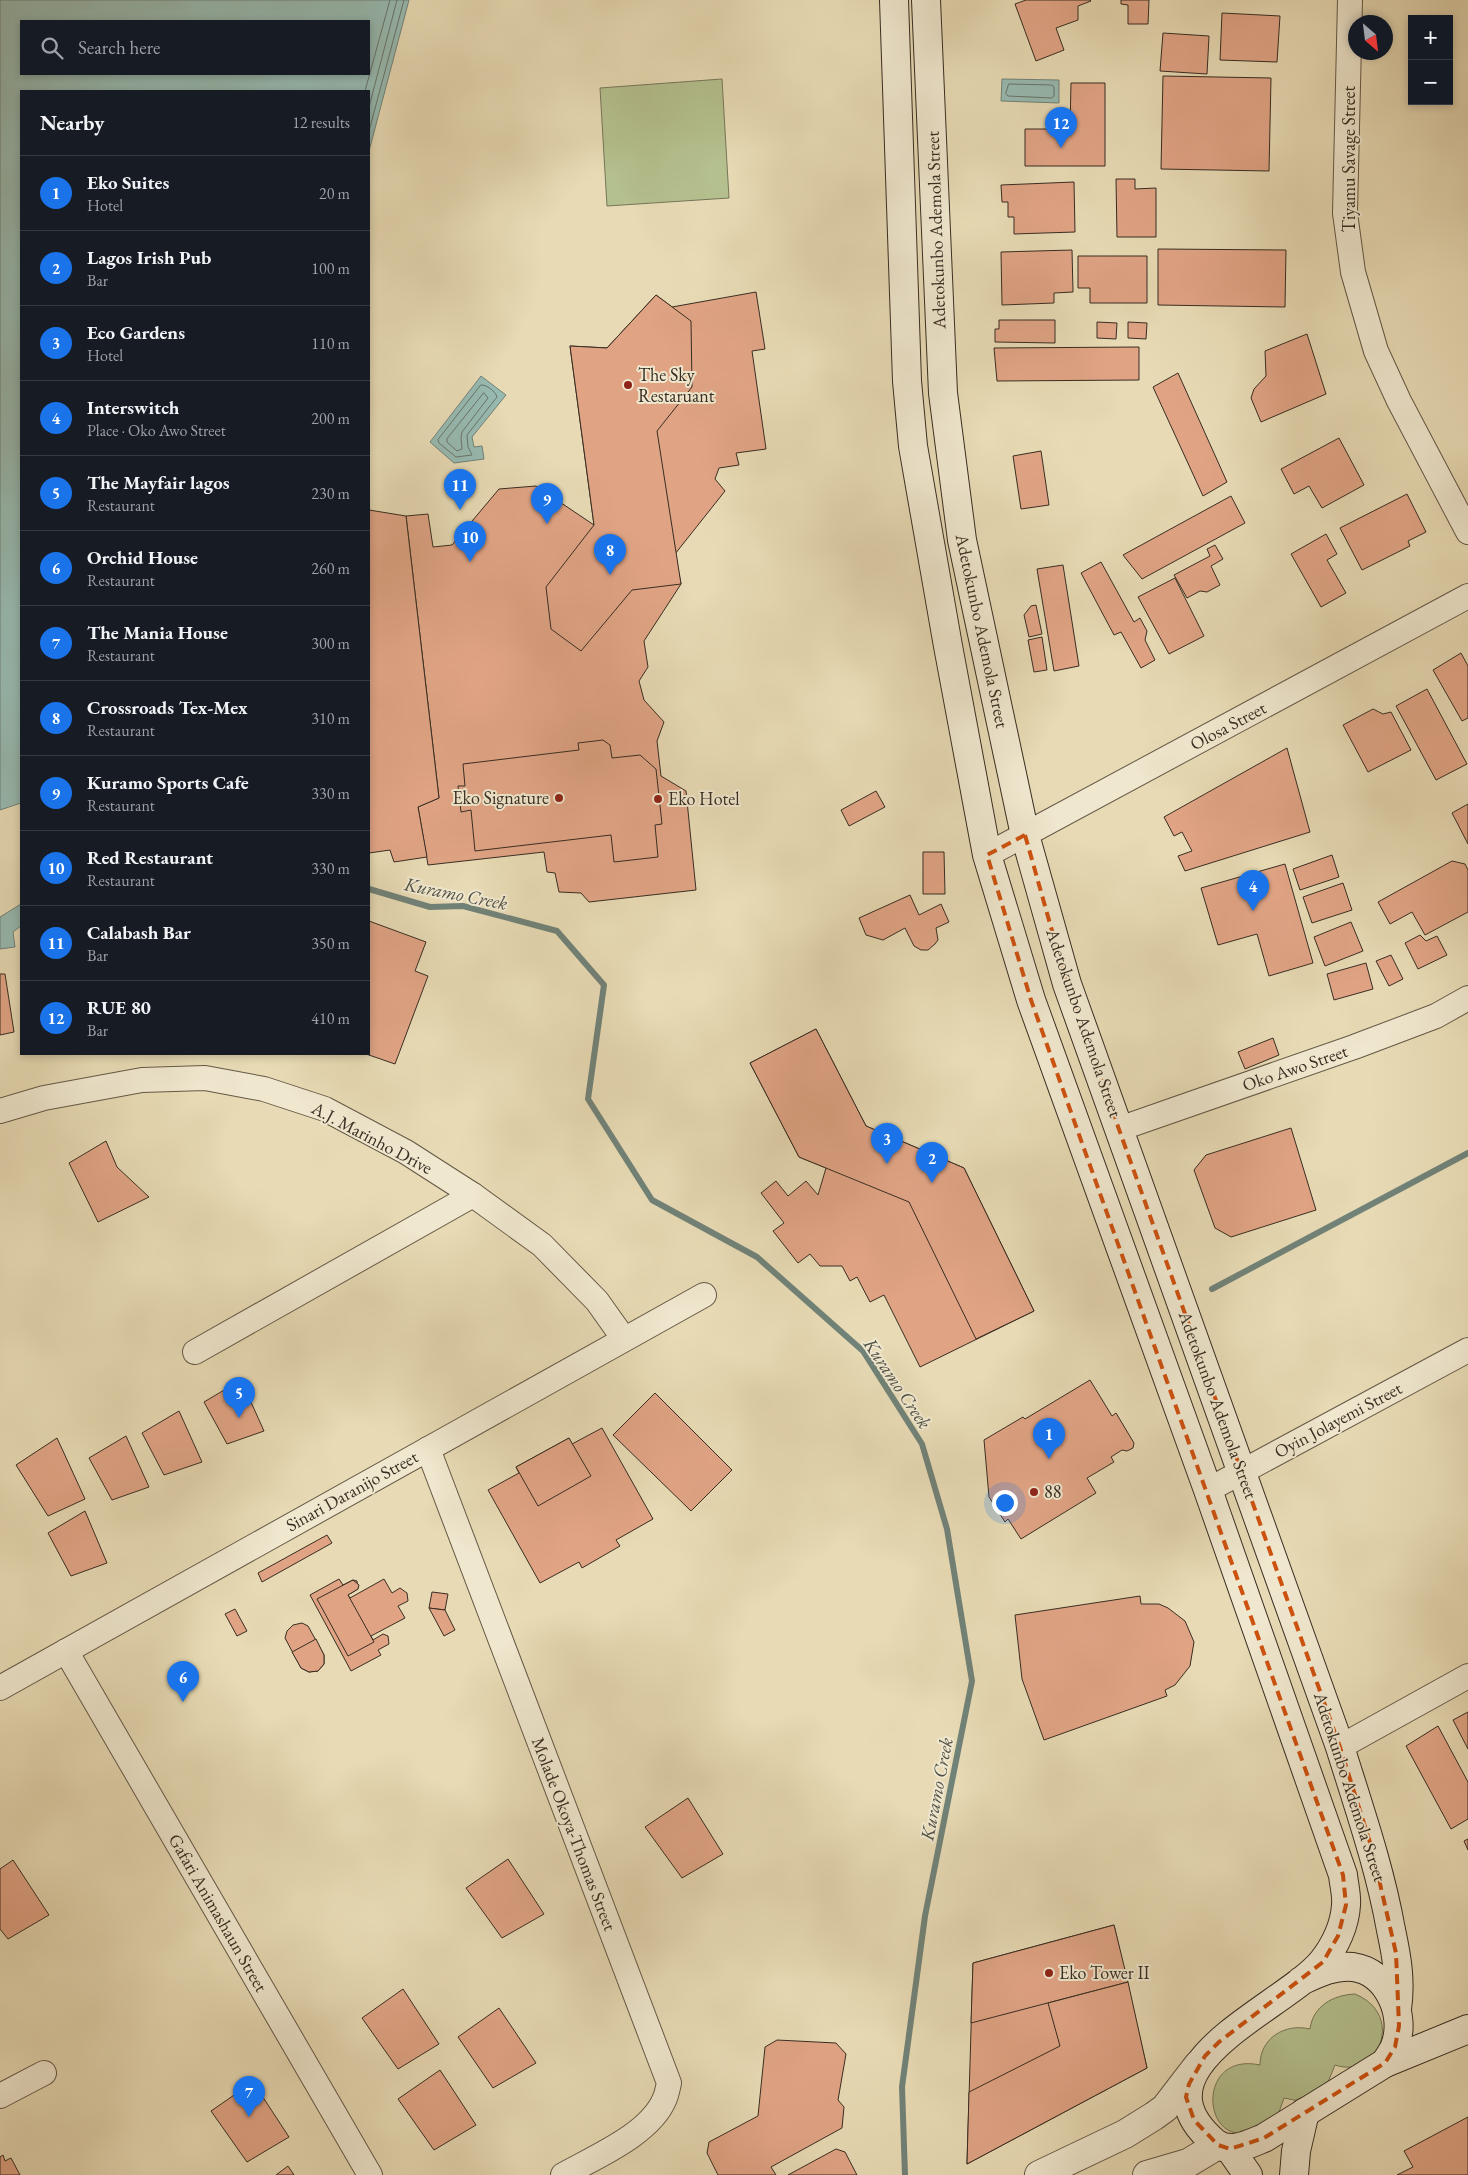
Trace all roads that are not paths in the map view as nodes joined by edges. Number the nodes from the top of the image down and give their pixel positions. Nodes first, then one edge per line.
1 (894, 0) edge
2 (926, 0) edge
3 (1350, 0) edge
4 (1468, 532) edge
5 (1468, 596) edge
6 (1025, 835) junction
7 (987, 855) junction
8 (1468, 998) edge
9 (0, 1111) edge
10 (1119, 1128) junction
11 (473, 1195) junction
12 (704, 1294) dead end
13 (624, 1339) junction
14 (1468, 1350) edge
15 (195, 1352) dead end
16 (428, 1449) junction
17 (1242, 1472) junction
18 (1208, 1490) junction
19 (66, 1650) junction
20 (1468, 1676) edge
21 (0, 1688) edge
22 (1340, 1747) junction
23 (1301, 1980) junction
24 (1397, 2010) junction
25 (1468, 2029) edge
26 (1205, 2056) junction
27 (1385, 2063) junction
28 (44, 2073) dead end
29 (0, 2096) edge
30 (1305, 2112) junction
31 (1224, 2147) junction
32 (370, 2175) edge
33 (563, 2175) edge
34 (1039, 2175) edge
35 (1147, 2175) edge
36 (1248, 2175) edge
37 (1294, 2175) edge

1 - 7 main road, Adetokunbo Ademola Street
2 - 6 main road, Adetokunbo Ademola Street
3 - 4 street, Tiyamu Savage Street
5 - 6 street, Olosa Street
6 - 7 street, Olosa Street
6 - 10 main road, Adetokunbo Ademola Street
7 - 18 main road, Adetokunbo Ademola Street
8 - 10 street, Oko Awo Street
9 - 11 street, A.J. Marinho Drive
10 - 17 main road, Adetokunbo Ademola Street
11 - 13 street, A.J. Marinho Drive
11 - 15 street
12 - 13 street, Sinari Daranijo Street
13 - 16 street, Sinari Daranijo Street
14 - 17 street, Oyin Jolayemi Street
16 - 19 street, Sinari Daranijo Street
16 - 33 street, Molade Okoya-Thomas Street
17 - 18 street, Oyin Jolayemi Street
17 - 22 main road, Adetokunbo Ademola Street
18 - 23 main road, Adetokunbo Ademola Street
19 - 21 street, Sinari Daranijo Street
19 - 32 street, Gafari Animashaun Street
20 - 22 street
22 - 24 main road, Adetokunbo Ademola Street
23 - 24 main road
23 - 26 main road
24 - 27 main road, Adetokunbo Ademola Street
25 - 27 main road
26 - 31 main road
26 - 34 main road
27 - 30 main road
28 - 29 street
30 - 31 main road
30 - 37 main road
31 - 35 main road
31 - 36 main road

